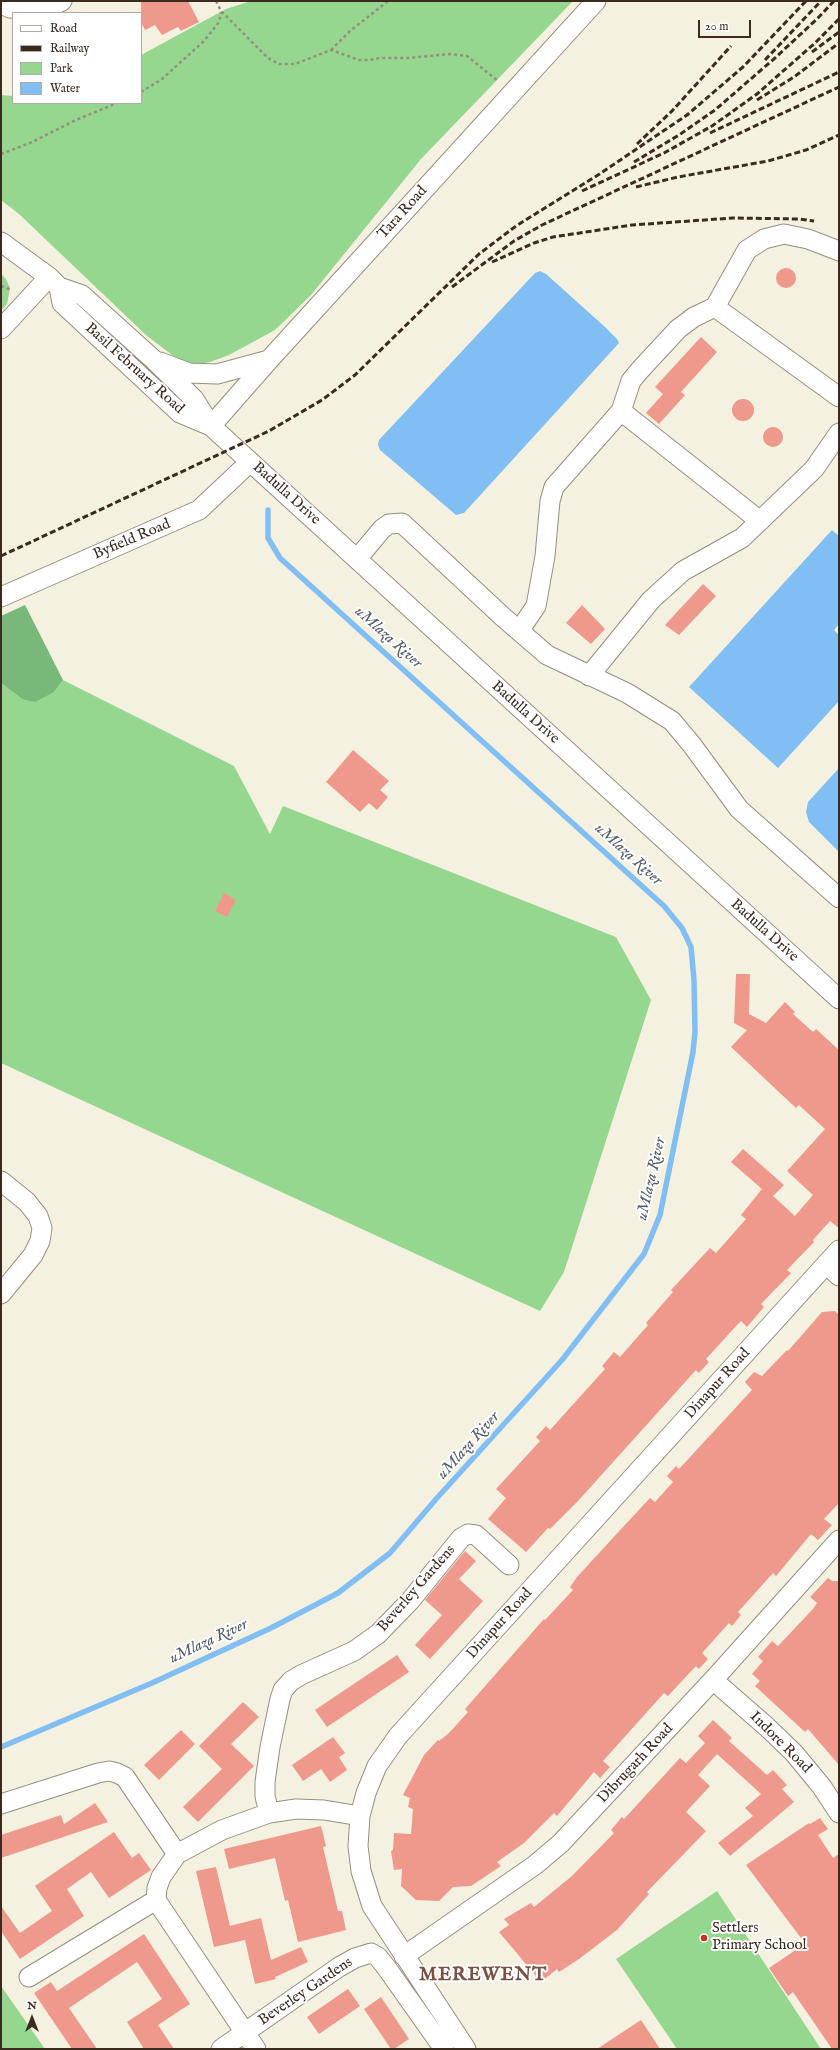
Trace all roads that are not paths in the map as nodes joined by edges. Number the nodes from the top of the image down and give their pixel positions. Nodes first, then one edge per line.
1 (62, 1) edge
2 (596, 1) edge
3 (1, 4) edge
4 (1, 242) edge
5 (839, 251) edge
6 (54, 282) junction
7 (715, 307) junction
8 (1, 329) edge
9 (153, 359) junction
10 (269, 360) junction
11 (839, 397) edge
12 (621, 411) junction
13 (211, 426) junction
14 (839, 433) edge
15 (250, 462) junction
16 (760, 521) junction
17 (357, 559) junction
18 (1, 597) edge
19 (519, 631) junction
20 (589, 676) junction
21 (839, 898) edge
22 (839, 999) edge
23 (1, 1181) edge
24 (839, 1250) edge
25 (833, 1270) edge
26 (1, 1294) edge
27 (839, 1540) edge
28 (509, 1565) dead end
29 (713, 1680) junction
30 (1, 1804) edge
31 (269, 1813) junction
32 (839, 1813) edge
33 (360, 1816) junction
34 (177, 1854) junction
35 (156, 1900) junction
36 (404, 1956) junction
37 (29, 1977) dead end
38 (245, 2033) junction
39 (220, 2049) edge
40 (256, 2049) edge
41 (444, 2049) edge
42 (466, 2049) edge

1 - 3 street
2 - 10 street, Tara Road
4 - 6 street, Basil February Road
5 - 7 street
6 - 8 street
6 - 9 street, Basil February Road
6 - 13 street, Basil February Road
7 - 11 street
7 - 12 street
9 - 10 street
9 - 13 street, Basil February Road
10 - 13 street, Tara Road
12 - 16 street
12 - 19 street
13 - 15 street, Badulla Drive
14 - 16 street
15 - 17 street, Badulla Drive
15 - 18 street, Byfield Road
16 - 20 street
17 - 19 street
17 - 22 street, Badulla Drive
19 - 20 street
20 - 21 street
23 - 26 street
24 - 25 street, Dinapur Road
25 - 33 street, Dinapur Road
27 - 29 street, Dibrugarh Road
28 - 31 street, Beverley Gardens
29 - 32 street, Indore Road
29 - 36 street, Dibrugarh Road
30 - 34 street
31 - 33 street
31 - 34 street
33 - 36 street, Dinapur Road
34 - 35 street
35 - 37 street
35 - 38 street, Beverley Gardens
36 - 42 street, Dinapur Road
38 - 39 street, Beverley Gardens
38 - 40 street, Beverley Gardens
38 - 41 street, Beverley Gardens

